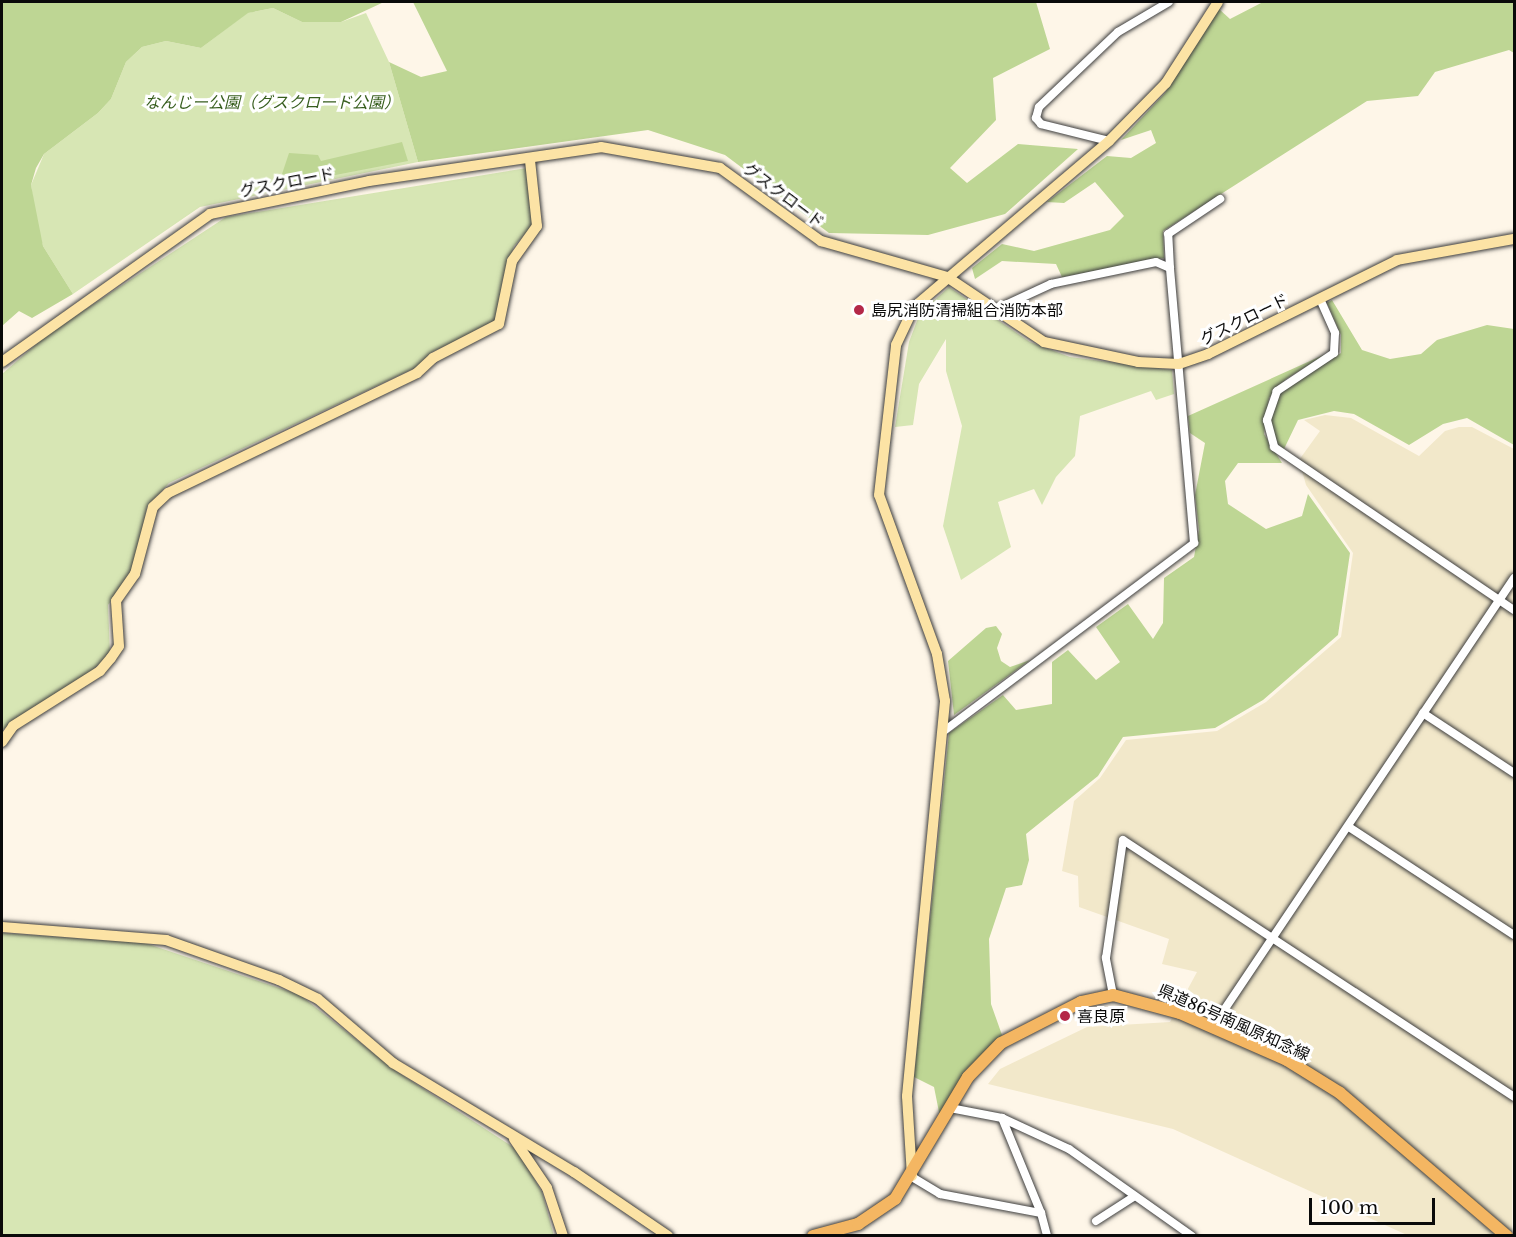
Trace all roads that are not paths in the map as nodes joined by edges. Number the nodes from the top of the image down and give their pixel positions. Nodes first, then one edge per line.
1 (1169, 2) edge
2 (1218, 2) edge
3 (1109, 141) junction
4 (530, 160) junction
5 (1220, 199) dead end
6 (1515, 239) edge
7 (1170, 268) junction
8 (947, 277) junction
9 (1320, 299) junction
10 (997, 309) junction
11 (2, 362) edge
12 (1179, 364) junction
13 (1515, 578) edge
14 (1500, 601) junction
15 (1515, 610) edge
16 (1423, 713) junction
17 (944, 731) junction
18 (2, 742) edge
19 (1515, 773) edge
20 (1349, 827) junction
21 (2, 927) edge
22 (1515, 935) edge
23 (1273, 938) junction
24 (1113, 995) junction
25 (1212, 1028) junction
26 (1515, 1097) edge
27 (950, 1108) junction
28 (1002, 1118) junction
29 (512, 1136) junction
30 (912, 1177) junction
31 (1136, 1196) junction
32 (1041, 1213) junction
33 (1096, 1221) dead end
34 (844, 1232) edge
35 (563, 1236) edge
36 (668, 1236) edge
37 (813, 1236) edge
38 (1047, 1236) edge
39 (1192, 1236) edge
40 (1507, 1236) edge

1 - 3 street
2 - 3 street
3 - 8 street
4 - 8 street, グスクロード
4 - 11 street, グスクロード
4 - 18 street
5 - 7 street
6 - 9 street, グスクロード
7 - 10 street
7 - 12 street
8 - 10 street, グスクロード
8 - 17 street
9 - 12 street, グスクロード
9 - 14 street
10 - 12 street, グスクロード
12 - 17 street
13 - 14 street
14 - 15 street
14 - 16 street
16 - 19 street
16 - 20 street
17 - 30 street
20 - 22 street
20 - 23 street
21 - 29 street
23 - 24 street
23 - 25 street
23 - 26 street
24 - 25 main road, 県道86号南風原知念線
24 - 27 main road, 県道86号南風原知念線
25 - 40 main road, 県道86号南風原知念線
27 - 28 street
27 - 30 main road, 県道86号南風原知念線
28 - 31 street
28 - 32 street
29 - 35 street
29 - 36 street
30 - 32 street
30 - 34 main road, 県道86号南風原知念線
31 - 33 street
31 - 39 street
32 - 38 street
34 - 37 main road, 県道86号南風原知念線

